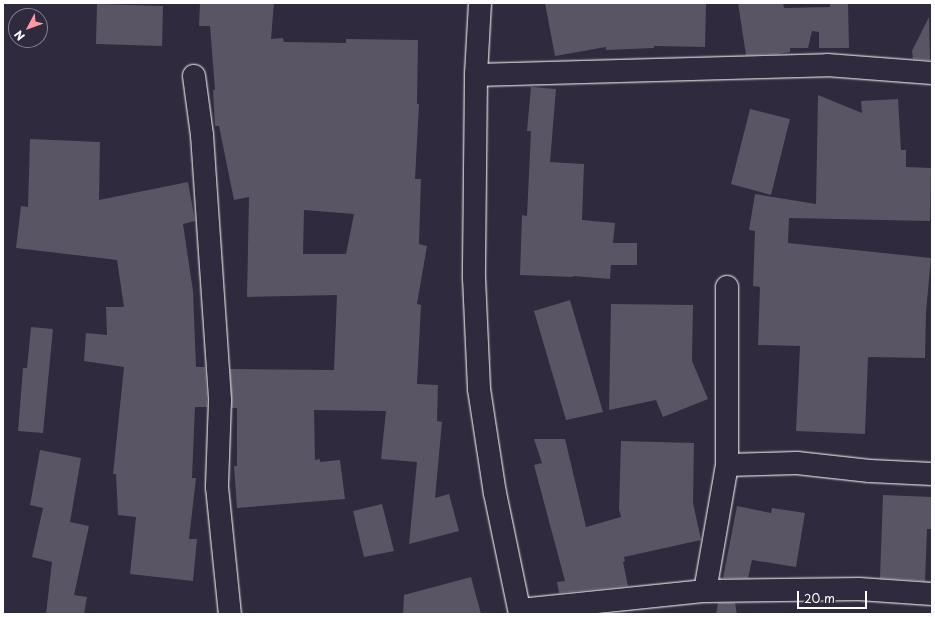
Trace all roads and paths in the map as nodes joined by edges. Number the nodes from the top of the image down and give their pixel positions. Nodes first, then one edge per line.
1 (480, 3) edge
2 (932, 73) edge
3 (476, 75) junction
4 (194, 76) dead end
5 (727, 287) dead end
6 (727, 465) junction
7 (932, 474) edge
8 (705, 591) junction
9 (932, 594) edge
10 (520, 612) edge
11 (230, 614) edge

1 - 3 street
2 - 3 street
3 - 10 street
4 - 11 street
5 - 6 street
6 - 7 street
6 - 8 street
8 - 9 street
8 - 10 street

